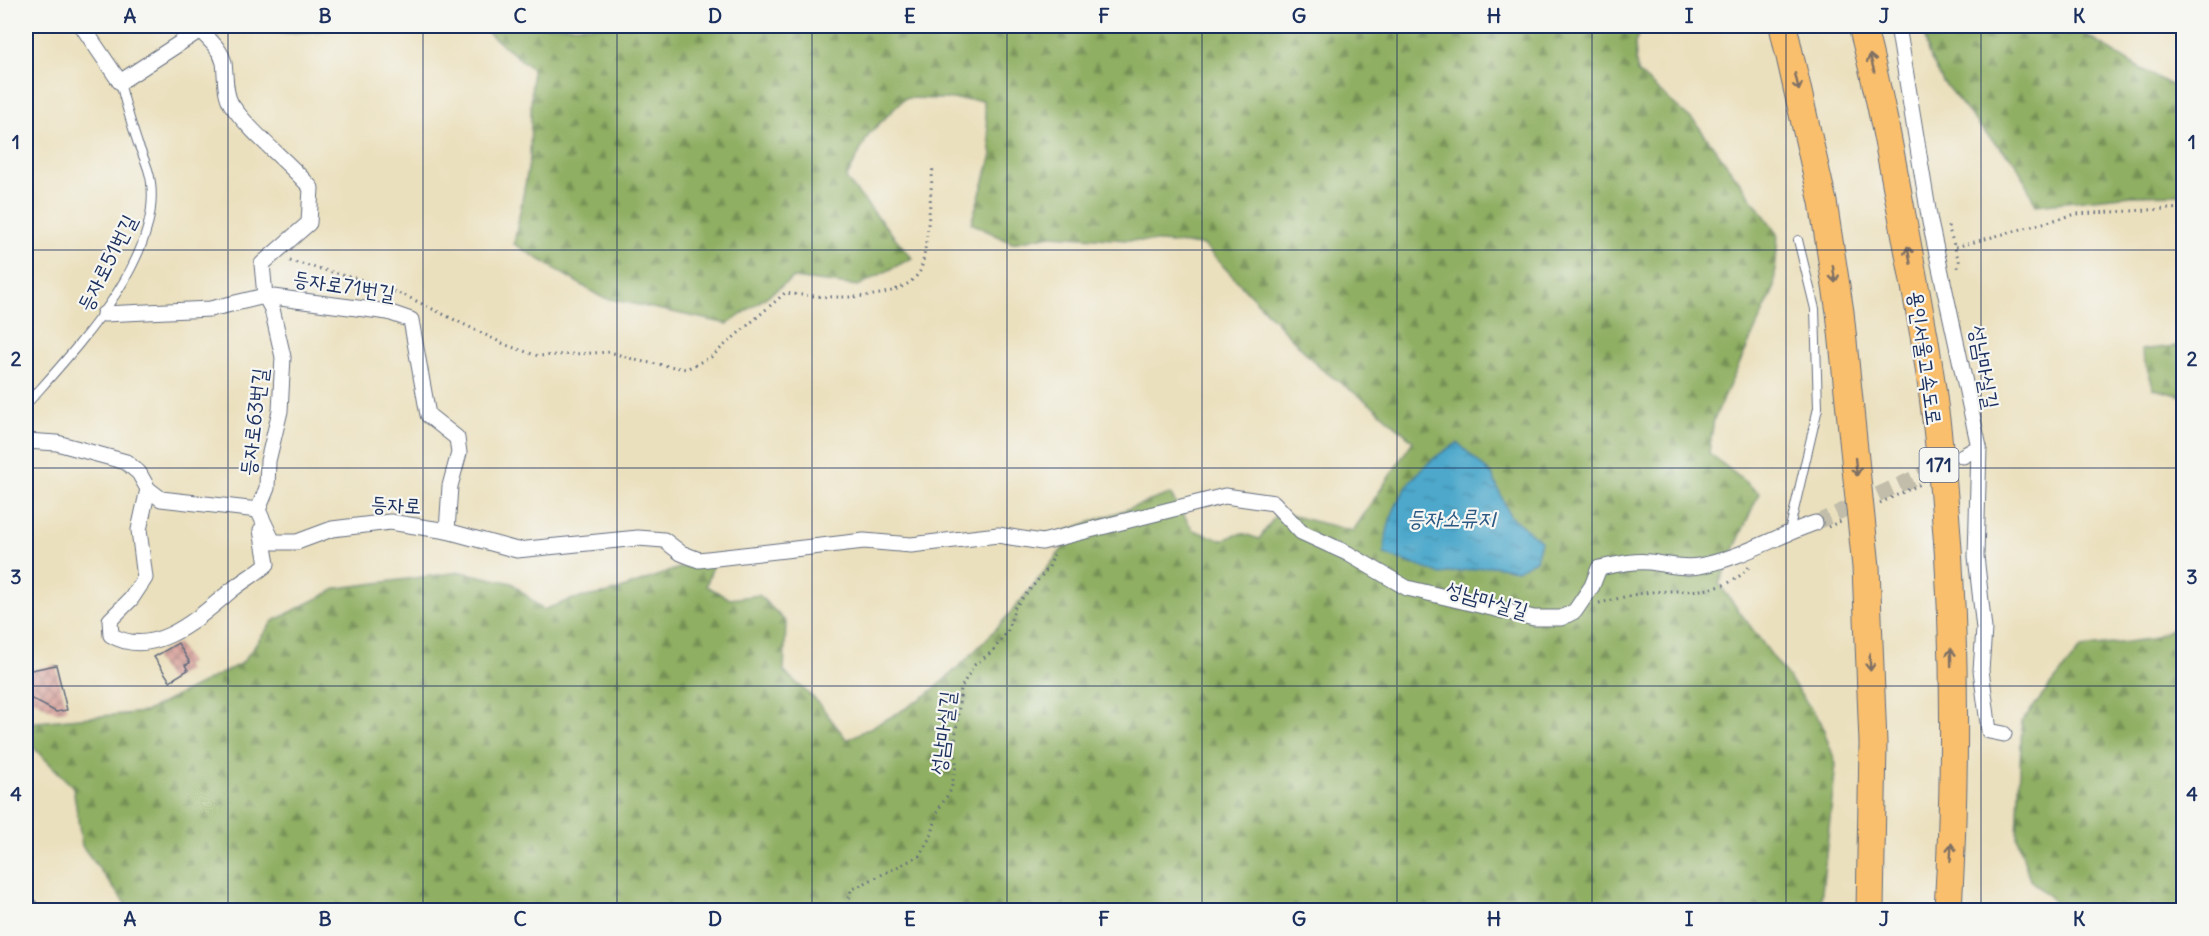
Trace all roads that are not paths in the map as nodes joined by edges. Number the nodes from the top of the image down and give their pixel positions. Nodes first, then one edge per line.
1 (82, 26) edge
2 (1783, 26) edge
3 (1862, 26) edge
4 (1898, 26) edge
5 (120, 82) junction
6 (1798, 240) dead end
7 (266, 296) junction
8 (104, 314) junction
9 (26, 405) edge
10 (26, 441) edge
11 (1980, 447) junction
12 (1963, 456) tunnel mouth
13 (148, 489) junction
14 (258, 510) junction
15 (1817, 527) tunnel mouth
16 (447, 531) junction
17 (1789, 532) junction
18 (2004, 734) dead end
19 (26, 898) edge
20 (39, 910) edge
21 (1870, 910) edge
22 (1948, 910) edge

1 - 5 street
2 -> 21 highway
22 -> 3 highway, 용인서울고속도로 / 171
4 - 11 street
5 - 7 street, 등자로63번길
5 - 8 lane, 등자로51번길
6 - 17 lane
7 - 8 street
7 - 14 street, 등자로63번길
7 - 16 street, 등자로71번길
8 - 9 lane, 등자로51번길
10 - 13 street
11 - 12 street
11 - 18 street
13 - 14 street
13 - 14 street
14 - 16 street, 등자로
15 - 17 street
16 - 17 street, 등자로
19 - 20 lane

